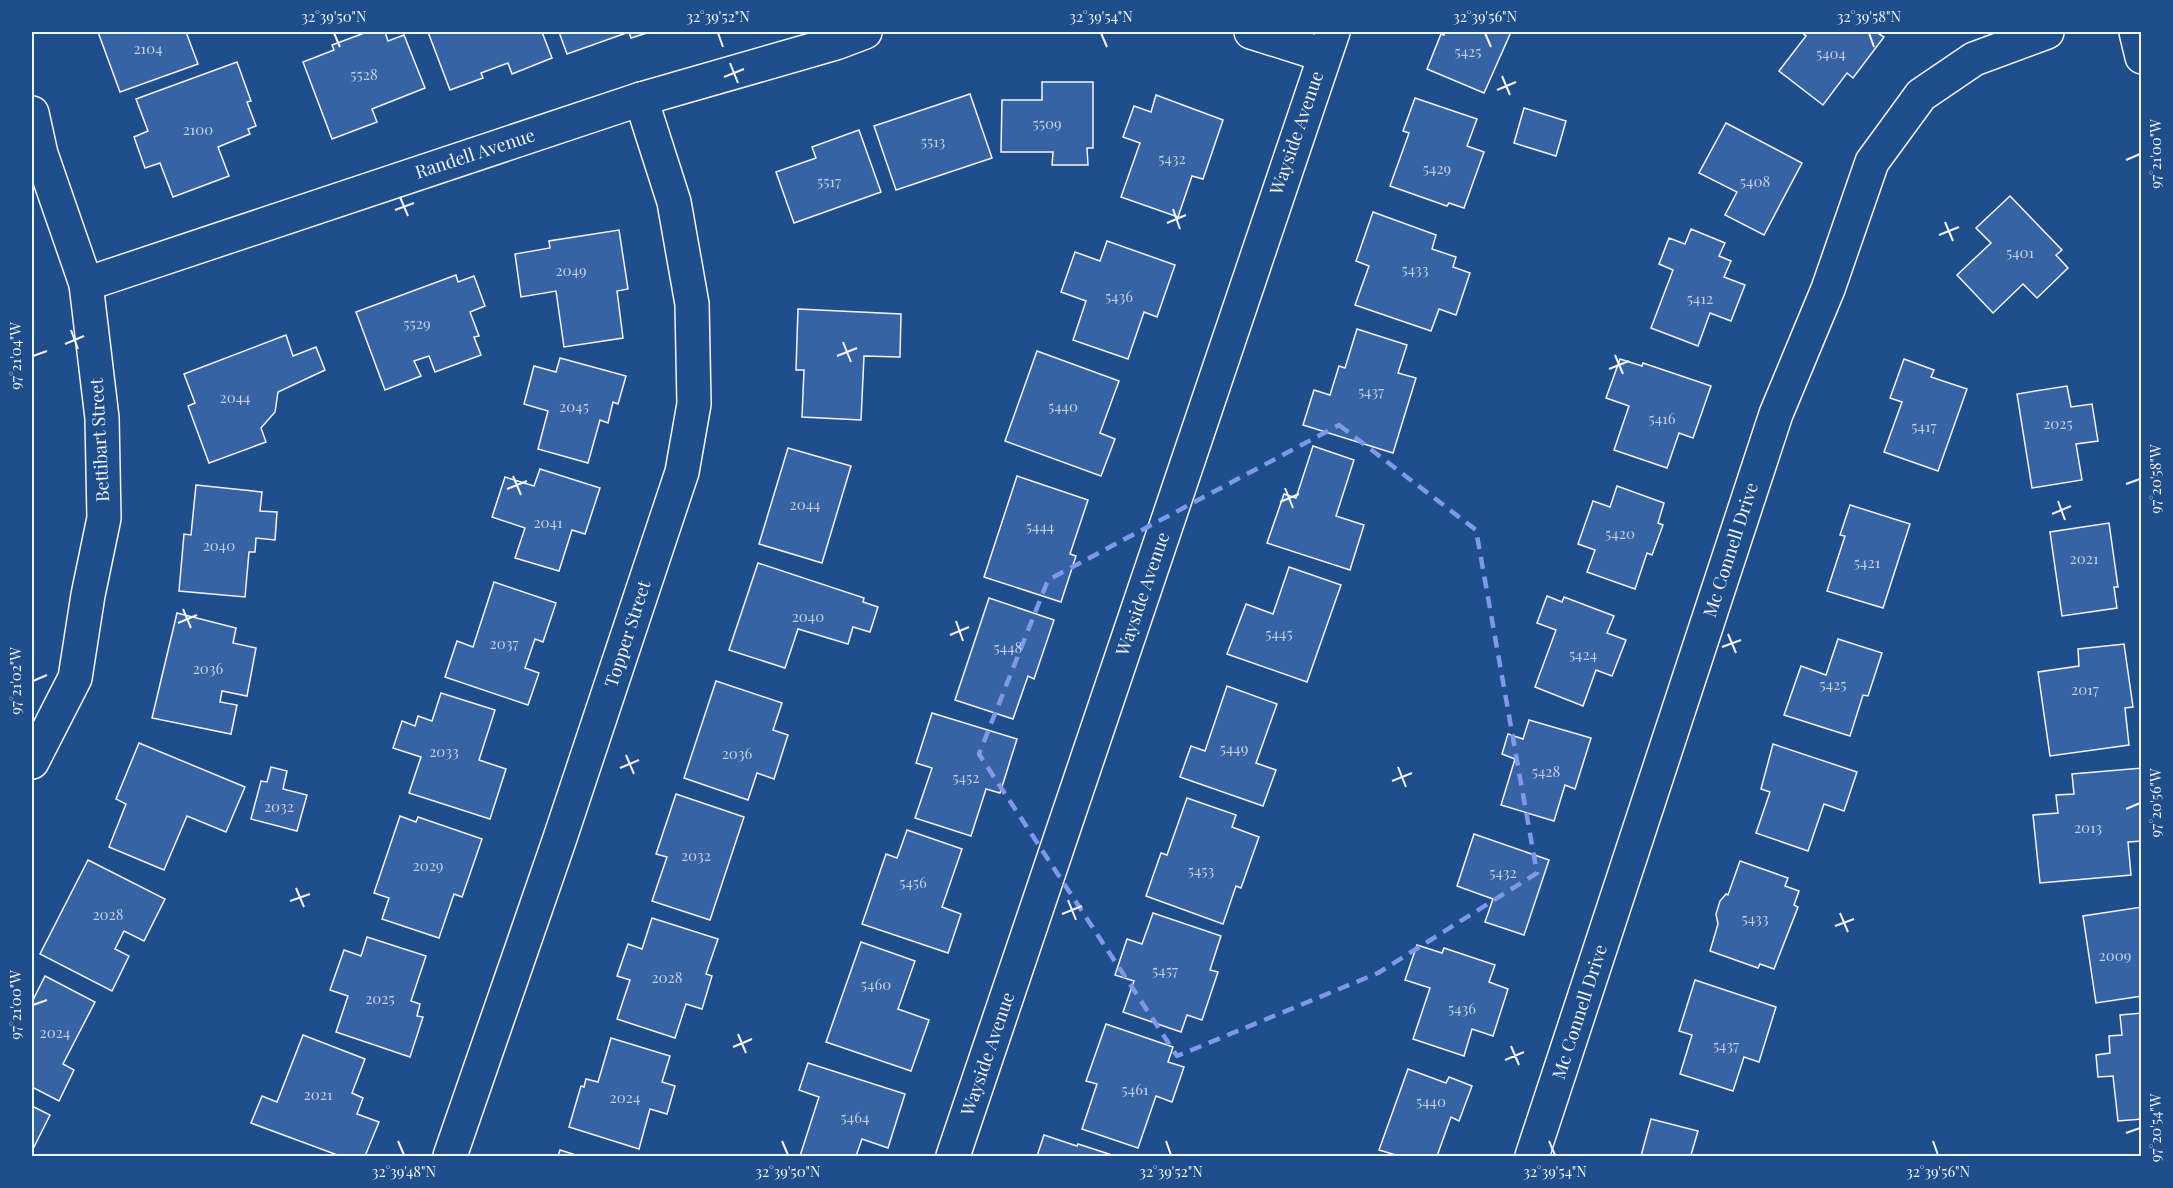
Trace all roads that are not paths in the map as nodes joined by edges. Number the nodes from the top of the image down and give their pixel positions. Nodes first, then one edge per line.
1 (865, 32) edge
2 (1251, 32) edge
3 (2047, 32) edge
4 (2136, 32) edge
5 (1329, 43) edge
6 (2142, 57) edge
7 (640, 99) junction
8 (32, 114) edge
9 (86, 284) junction
10 (32, 762) edge
11 (450, 1156) edge
12 (953, 1156) edge
13 (1532, 1156) edge

1 - 7 street, Randell Avenue
2 - 5 street
3 - 13 street, Mc Connell Drive
4 - 6 street
5 - 12 street, Wayside Avenue
7 - 9 street, Randell Avenue
7 - 11 street, Topper Street
8 - 9 street, Bettibart Street
9 - 10 street, Bettibart Street

